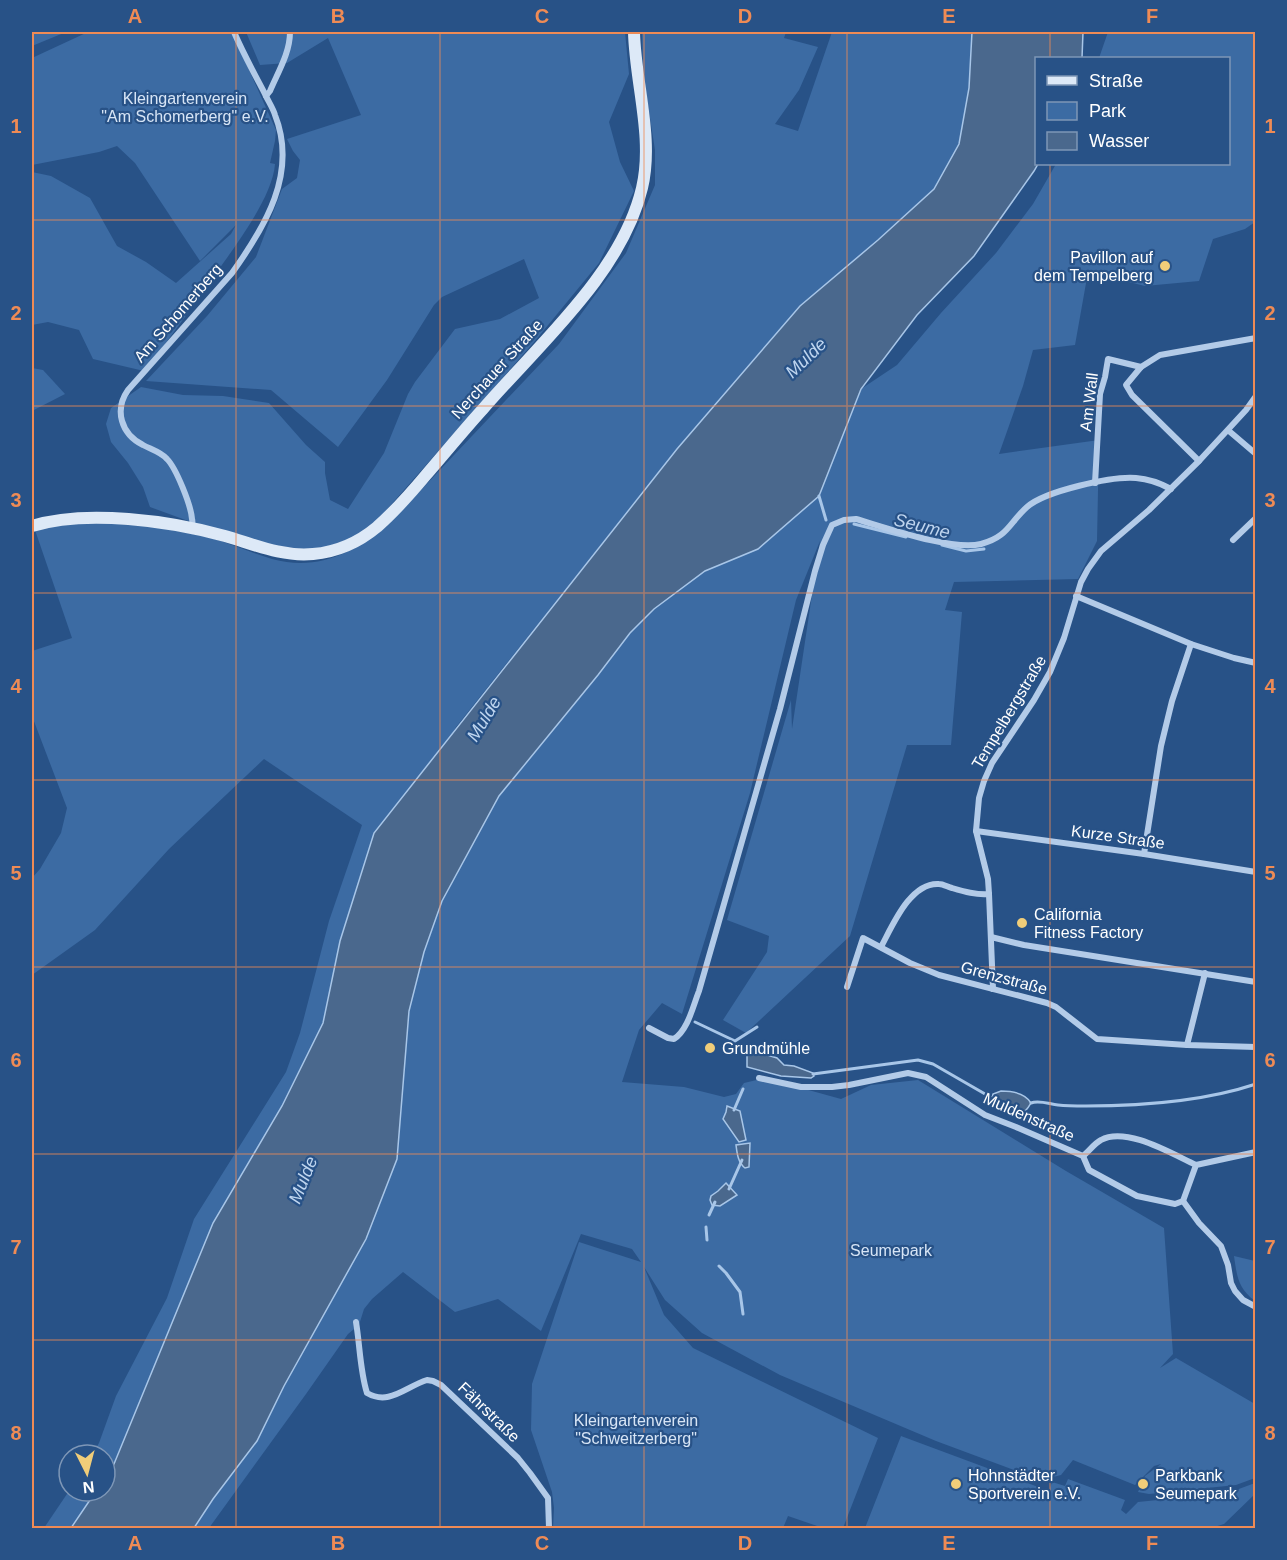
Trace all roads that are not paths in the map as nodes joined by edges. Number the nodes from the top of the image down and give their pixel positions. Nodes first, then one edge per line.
1 (234, 32) edge
2 (290, 32) edge
3 (634, 32) edge
4 (266, 96) junction
5 (1256, 338) edge
6 (1141, 367) junction
7 (1256, 396) edge
8 (1229, 431) junction
9 (1256, 454) edge
10 (1199, 461) junction
11 (1095, 483) junction
12 (1171, 489) junction
13 (1256, 518) edge
14 (32, 526) edge
15 (192, 528) junction
16 (1233, 540) dead end
17 (1076, 596) junction
18 (1191, 644) junction
19 (1256, 663) edge
20 (976, 831) junction
21 (1144, 854) junction
22 (1256, 872) edge
23 (989, 894) junction
24 (991, 937) junction
25 (881, 947) junction
26 (1205, 973) junction
27 (1256, 982) edge
28 (846, 987) dead end
29 (993, 989) junction
30 (649, 1028) dead end
31 (1187, 1045) junction
32 (1256, 1047) edge
33 (759, 1078) dead end
34 (1256, 1152) edge
35 (1083, 1156) junction
36 (1196, 1165) junction
37 (1183, 1201) junction
38 (1256, 1307) edge
39 (356, 1322) dead end
40 (549, 1528) edge

1 - 4 street, Am Schomerberg
2 - 4 street
3 - 15 main road, Nerchauer Straße
4 - 15 street, Am Schomerberg
5 - 6 street
6 - 10 street, Am Wall
6 - 11 street, Am Wall
7 - 8 street, Tempelbergstraße
8 - 9 street
8 - 10 street, Tempelbergstraße
10 - 12 street, Tempelbergstraße
11 - 12 street
11 - 30 street
12 - 17 street, Tempelbergstraße
13 - 16 street
14 - 15 main road, Nerchauer Straße
17 - 18 street
17 - 20 street, Tempelbergstraße
18 - 19 street
18 - 21 street
20 - 21 street, Kurze Straße
20 - 23 street, Tempelbergstraße
21 - 22 street, Kurze Straße
23 - 24 street, Tempelbergstraße
23 - 25 street
24 - 26 street
24 - 29 street, Tempelbergstraße
25 - 28 street, Grenzstraße
25 - 29 street, Grenzstraße
26 - 27 street
26 - 31 street
29 - 31 street, Grenzstraße
31 - 32 street, Grenzstraße
33 - 35 street, Muldenstraße
34 - 36 street
35 - 36 street, Muldenstraße
35 - 37 street, Muldenstraße
36 - 37 street
37 - 38 street
39 - 40 street, Fährstraße

